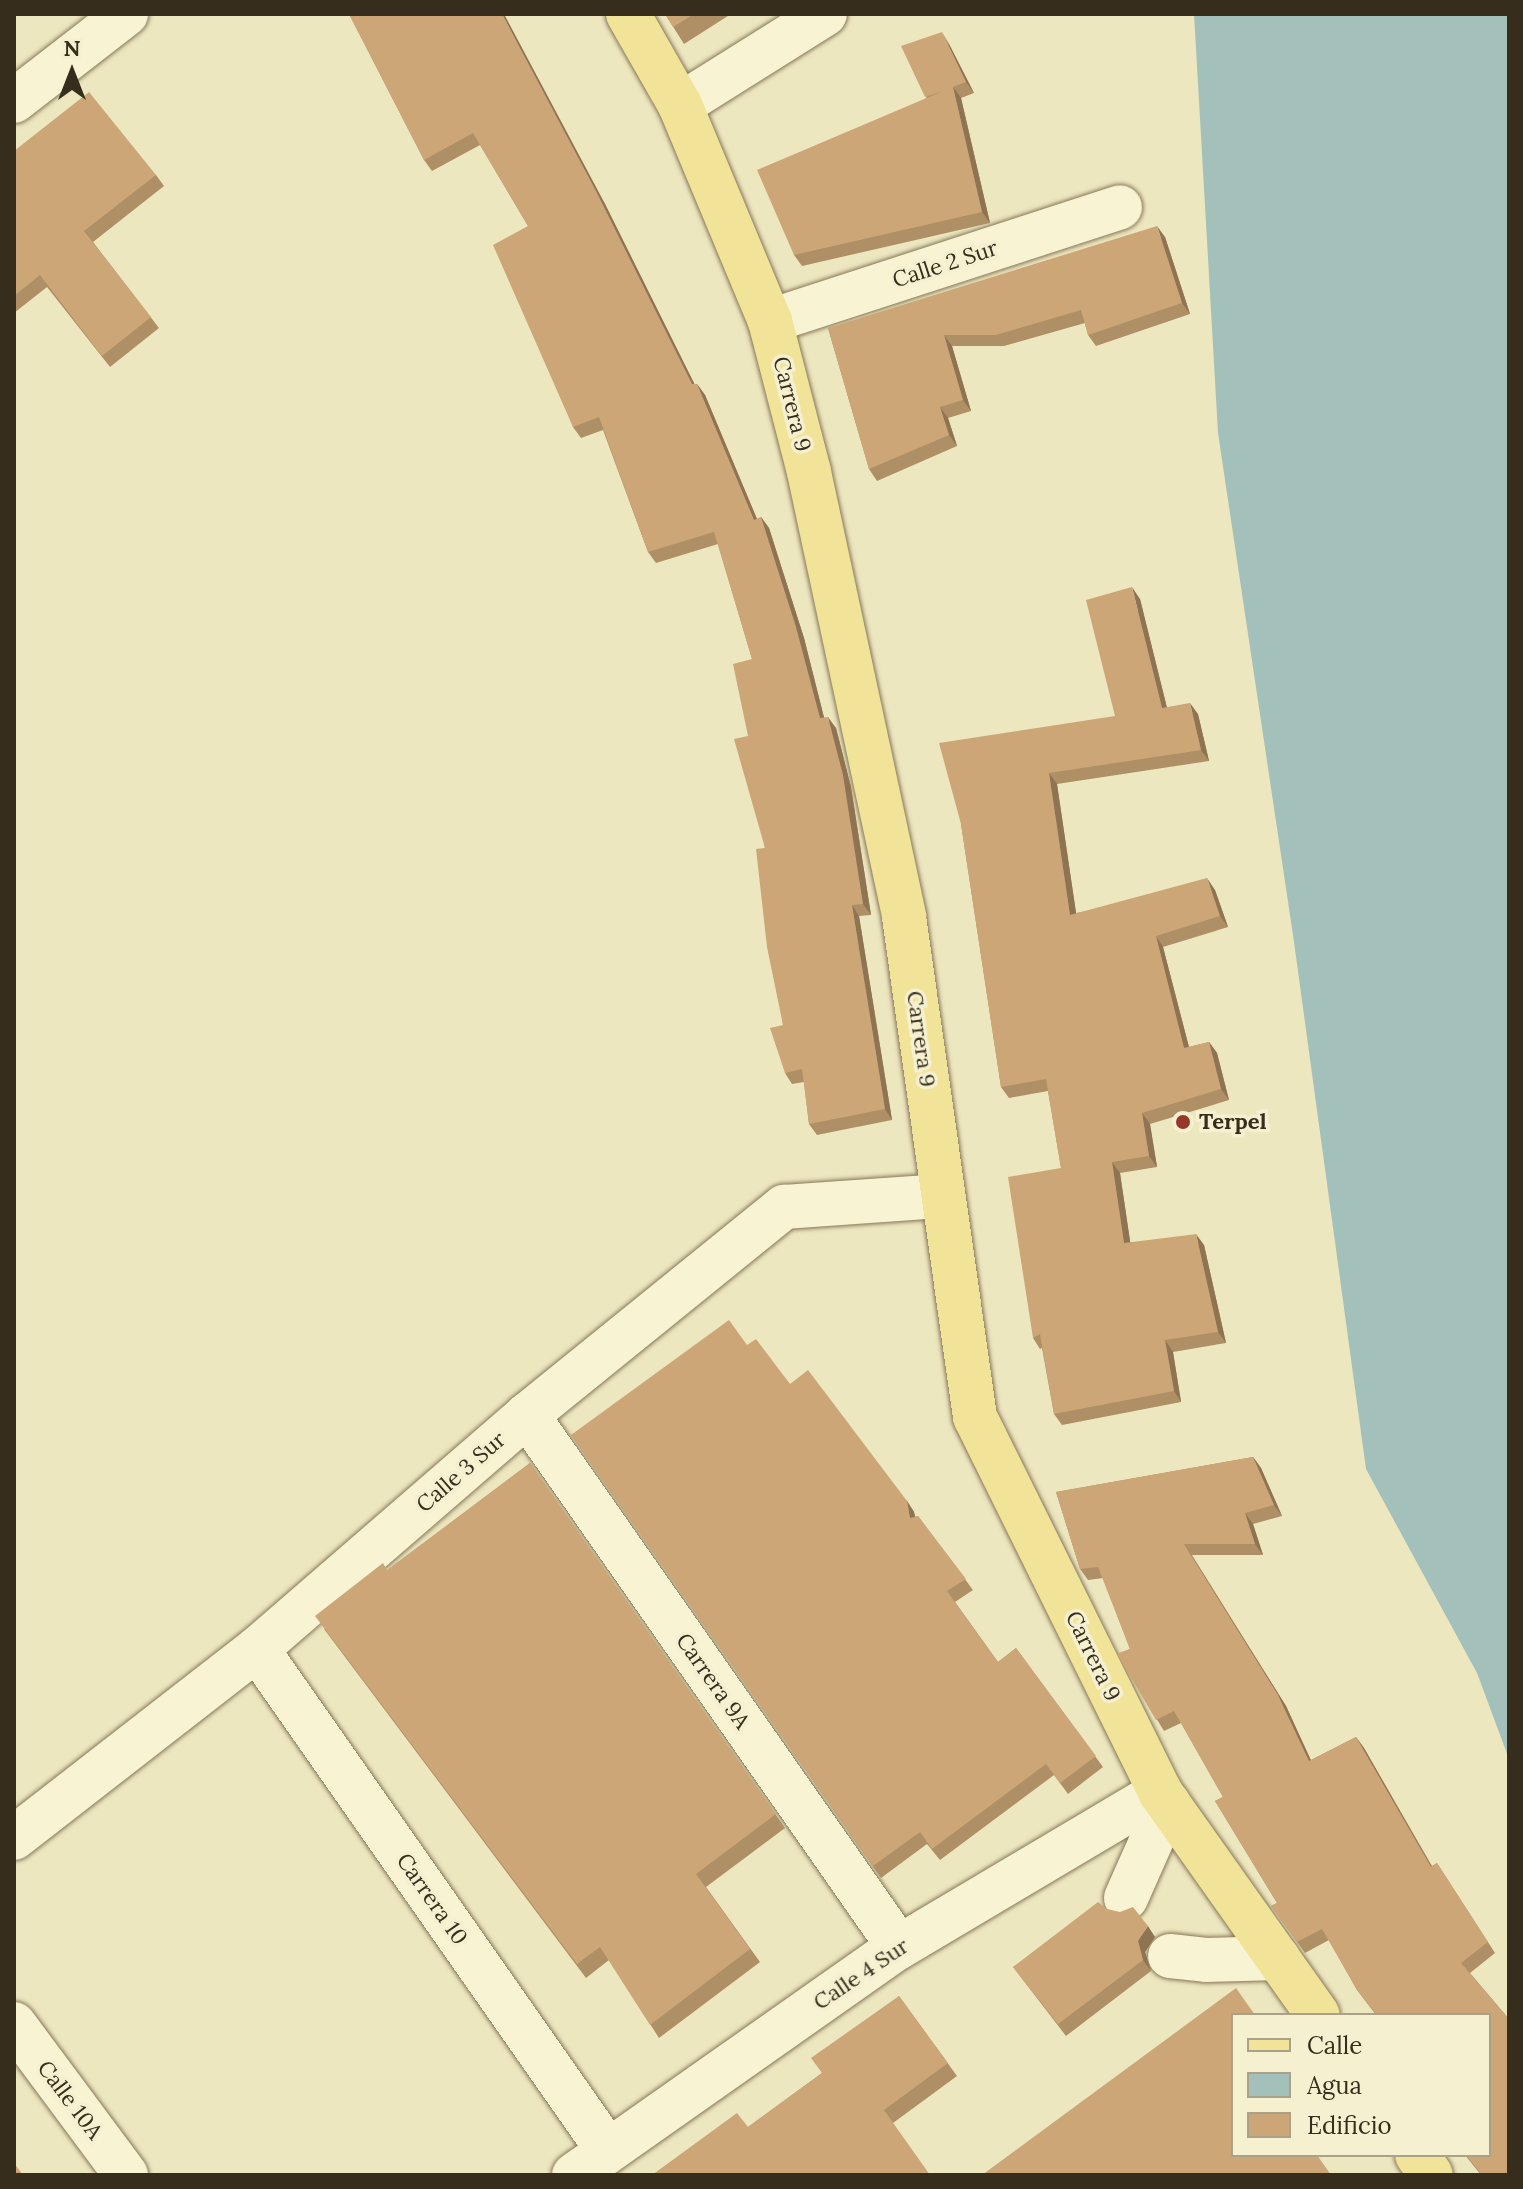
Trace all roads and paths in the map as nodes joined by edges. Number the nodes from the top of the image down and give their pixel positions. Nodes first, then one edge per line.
1 (126, 14) edge
2 (628, 14) edge
3 (825, 14) edge
4 (14, 101) edge
5 (680, 105) junction
6 (1120, 207) dead end
7 (770, 321) junction
8 (943, 1196) junction
9 (527, 1415) junction
10 (257, 1649) junction
11 (1164, 1798) junction
12 (14, 1838) edge
13 (1126, 1898) dead end
14 (899, 1947) junction
15 (1170, 1956) dead end
16 (1278, 1958) junction
17 (1317, 2013) edge
18 (14, 2024) edge
19 (1418, 2157) edge
20 (591, 2162) edge
21 (126, 2175) edge
22 (1431, 2175) edge

1 - 4 street
2 - 5 main road, Carrera 9
3 - 5 street
5 - 7 main road, Carrera 9
6 - 7 street, Calle 2 Sur
7 - 8 main road, Carrera 9
8 - 9 street, Calle 3 Sur
8 - 11 main road, Carrera 9
9 - 10 street, Calle 3 Sur
9 - 14 street, Carrera 9A
10 - 12 street, Calle 3 Sur
10 - 20 street, Carrera 10
11 - 13 street
11 - 14 street, Calle 4 Sur
11 - 16 main road, Carrera 9
14 - 20 street, Calle 4 Sur
15 - 16 street
16 - 17 main road, Carrera 9
18 - 21 street, Calle 10A
19 - 22 main road

